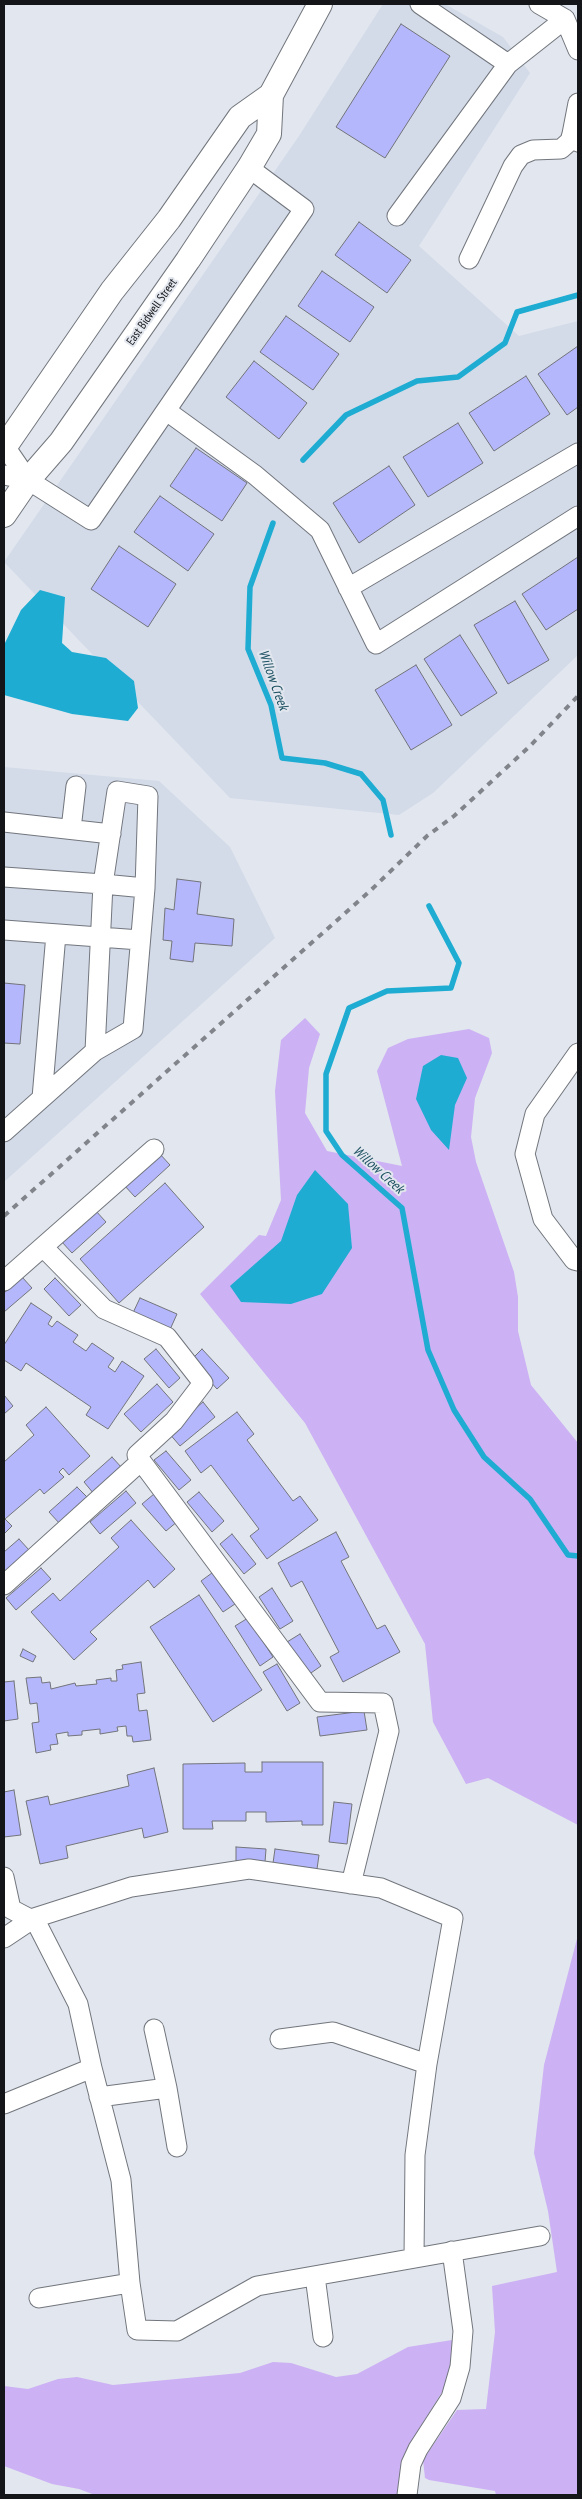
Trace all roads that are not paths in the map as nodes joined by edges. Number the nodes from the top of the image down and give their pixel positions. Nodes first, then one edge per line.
1 (320, 4) edge
2 (420, 4) edge
3 (539, 4) edge
4 (565, 18) junction
5 (578, 50) edge
6 (508, 64) junction
7 (271, 95) junction
8 (578, 103) edge
9 (575, 138) edge
10 (249, 168) junction
11 (397, 216) dead end
12 (469, 260) dead end
13 (168, 412) junction
14 (4, 446) edge
15 (578, 453) edge
16 (4, 475) edge
17 (28, 480) junction
18 (4, 515) edge
19 (578, 516) edge
20 (348, 588) junction
21 (76, 786) dead end
22 (4, 822) edge
23 (71, 829) junction
24 (111, 834) junction
25 (4, 877) edge
26 (103, 884) junction
27 (145, 888) junction
28 (4, 930) edge
29 (56, 934) junction
30 (100, 937) junction
31 (140, 940) junction
32 (95, 1052) junction
33 (578, 1053) edge
34 (42, 1098) junction
35 (4, 1132) edge
36 (154, 1149) dead end
37 (43, 1247) junction
38 (578, 1261) edge
39 (4, 1281) edge
40 (141, 1461) junction
41 (4, 1585) edge
42 (4, 1877) edge
43 (351, 1884) junction
44 (33, 1919) junction
45 (4, 1938) edge
46 (154, 2029) dead end
47 (280, 2038) dead end
48 (427, 2064) junction
49 (92, 2068) junction
50 (167, 2088) junction
51 (99, 2097) junction
52 (4, 2104) edge
53 (178, 2147) dead end
54 (540, 2236) dead end
55 (452, 2251) junction
56 (414, 2258) junction
57 (315, 2276) junction
58 (130, 2283) junction
59 (39, 2298) dead end
60 (323, 2337) dead end
61 (407, 2495) edge

1 - 7 main road, East Bidwell Street
2 - 6 street
3 - 4 street
4 - 5 street
4 - 6 street
6 - 11 street
7 - 10 main road, East Bidwell Street
7 - 14 main road, East Bidwell Street
8 - 9 street
9 - 12 street
10 - 13 street
10 - 17 main road, East Bidwell Street
13 - 17 street
13 - 20 street
14 - 17 street
15 - 20 street
16 - 17 street
17 - 18 main road, East Bidwell Street
19 - 20 street
21 - 23 street
22 - 23 street
23 - 24 street
24 - 26 street
24 - 27 street
25 - 26 street
26 - 27 street
26 - 30 street
27 - 31 street
28 - 29 street
29 - 30 street
29 - 34 street
30 - 31 street
30 - 32 street
31 - 32 street
32 - 34 street
33 - 38 street
34 - 35 street
36 - 37 street
37 - 39 street
37 - 40 street
40 - 41 street
40 - 43 street
42 - 44 street
43 - 44 street
43 - 48 street
44 - 45 street
44 - 49 street
46 - 50 street
47 - 48 street
48 - 56 street
49 - 51 street
49 - 52 street
50 - 51 street
50 - 53 street
51 - 58 street
54 - 55 street
55 - 56 street
55 - 61 street
56 - 57 street
57 - 58 street
57 - 60 street
58 - 59 street

